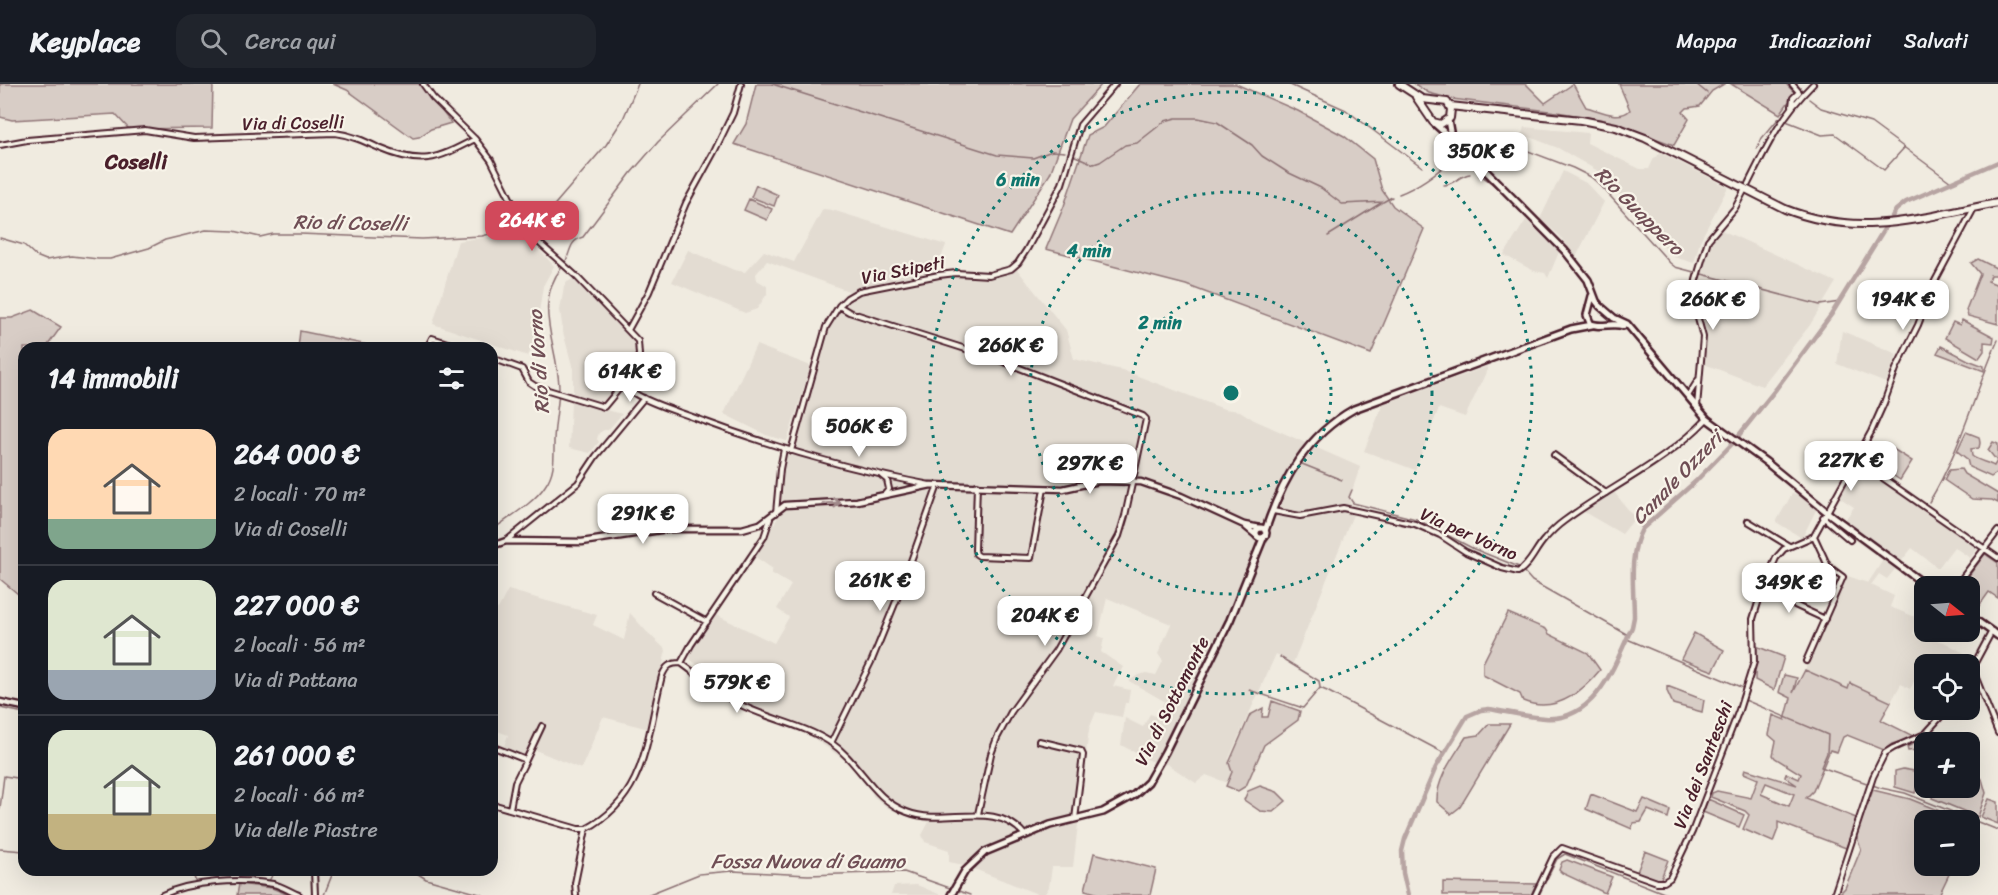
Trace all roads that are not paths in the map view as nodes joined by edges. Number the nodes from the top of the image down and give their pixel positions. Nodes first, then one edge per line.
1 (423, 84) edge
2 (741, 84) edge
3 (1115, 84) edge
4 (1399, 84) edge
5 (1409, 84) edge
6 (1792, 84) edge
7 (1813, 84) edge
8 (1414, 95) junction
9 (1434, 101) junction
10 (1450, 106) junction
11 (1792, 106) junction
12 (1471, 108) junction
13 (1427, 112) junction
14 (1449, 119) junction
15 (1435, 124) junction
16 (1452, 138) junction
17 (475, 139) junction
18 (0, 144) edge
19 (1748, 184) dead end
20 (1744, 191) dead end
21 (1998, 203) edge
22 (1972, 212) dead end
23 (1593, 292) junction
24 (839, 306) junction
25 (1600, 306) junction
26 (1588, 313) junction
27 (1607, 313) junction
28 (1603, 324) junction
29 (1593, 325) junction
30 (1571, 329) junction
31 (628, 330) junction
32 (1633, 332) junction
33 (430, 342) edge
34 (444, 342) edge
35 (498, 360) edge
36 (1699, 379) junction
37 (629, 385) junction
38 (1679, 386) junction
39 (1693, 387) junction
40 (1697, 392) junction
41 (644, 398) junction
42 (1688, 398) junction
43 (1697, 408) junction
44 (1707, 419) junction
45 (784, 449) junction
46 (791, 451) junction
47 (1554, 455) dead end
48 (1857, 460) junction
49 (880, 475) junction
50 (1132, 481) junction
51 (931, 485) junction
52 (938, 485) junction
53 (977, 485) junction
54 (1044, 489) junction
55 (1606, 493) junction
56 (882, 496) junction
57 (776, 513) junction
58 (1273, 513) junction
59 (1825, 515) junction
60 (770, 519) junction
61 (1748, 521) dead end
62 (1244, 525) junction
63 (1998, 531) edge
64 (1263, 532) junction
65 (1257, 536) junction
66 (1814, 536) junction
67 (1850, 540) dead end
68 (506, 541) junction
69 (498, 544) edge
70 (1790, 547) junction
71 (1984, 549) junction
72 (1258, 550) junction
73 (1998, 558) edge
74 (1964, 576) edge
75 (1914, 577) edge
76 (1762, 590) junction
77 (654, 593) dead end
78 (1825, 619) junction
79 (707, 622) junction
80 (1980, 623) edge
81 (1992, 631) junction
82 (1998, 636) edge
83 (1980, 654) edge
84 (1806, 661) dead end
85 (681, 663) junction
86 (1980, 691) edge
87 (0, 702) edge
88 (18, 706) edge
89 (1938, 720) edge
90 (542, 726) dead end
91 (1997, 730) edge
92 (1039, 741) dead end
93 (831, 743) junction
94 (498, 749) edge
95 (526, 760) junction
96 (498, 806) edge
97 (510, 809) junction
98 (978, 814) junction
99 (1074, 820) junction
100 (586, 829) junction
101 (1024, 834) junction
102 (314, 876) edge
103 (953, 891) edge
104 (162, 895) edge
105 (299, 895) edge
106 (315, 895) edge
107 (576, 895) edge
108 (1535, 895) edge
109 (1834, 895) edge

1 - 17 street
2 - 31 street
3 - 24 street, Via Stipeti
4 - 8 main road
5 - 8 street
6 - 11 street
7 - 11 street
8 - 9 main road
8 - 13 main road
9 - 10 main road
9 - 13 main road
10 - 12 main road
10 - 14 main road
11 - 19 street
12 - 14 main road
12 - 21 main road
13 - 15 main road
14 - 15 main road
14 - 16 main road
15 - 16 main road
16 - 23 main road
17 - 18 street, Via di Coselli
17 - 31 street
20 - 36 street
22 - 48 street
23 - 25 main road
23 - 26 main road
24 - 46 street, Via Stipeti
24 - 50 street
25 - 26 main road
25 - 27 main road
26 - 29 main road
26 - 30 main road
27 - 28 main road
27 - 32 main road
28 - 29 main road
28 - 32 main road
29 - 30 main road
30 - 58 main road, Via di Sottomonte
31 - 37 street
32 - 38 main road
33 - 34 street
35 - 37 street
36 - 39 street
36 - 40 street
37 - 41 street
38 - 39 street
38 - 42 main road
39 - 42 street
40 - 42 street
40 - 43 street
41 - 45 street
41 - 68 street
42 - 43 main road
43 - 44 main road
44 - 55 street, Via per Vorno
44 - 59 main road
45 - 46 street
45 - 57 street
46 - 49 street
47 - 55 street
48 - 59 street
48 - 71 street
49 - 51 street
49 - 56 street
50 - 54 street
50 - 62 street
50 - 98 street
51 - 52 street
51 - 56 street
52 - 53 street
52 - 93 street
53 - 54 street
53 - 54 street
55 - 58 street, Via per Vorno
57 -> 56 street
57 - 60 street
58 - 64 main road, Via di Sottomonte
59 - 66 street
59 - 67 street
59 - 75 main road
60 - 68 street
60 - 79 street
61 - 70 street
62 - 64 street
62 - 65 street
63 - 71 street
64 - 65 main road, Via di Sottomonte
64 - 72 main road, Via di Sottomonte
65 - 72 main road, Via di Sottomonte
66 - 70 street, Via dei Santeschi
66 - 78 street
68 - 69 street
70 - 76 street, Via dei Santeschi
71 - 73 street
71 - 74 street
72 - 99 main road, Via di Sottomonte
76 - 78 street
76 - 108 street, Via dei Santeschi
77 - 79 street
78 - 84 street
79 - 85 street
80 - 81 main road
81 - 82 main road
81 - 83 street
85 - 93 street
85 - 100 street
86 - 91 street
87 - 88 street
89 - 109 street
90 - 95 street
92 - 99 street
93 - 98 street
94 - 95 street
95 - 97 street
96 - 97 street
97 - 100 street
98 - 101 street
99 - 101 main road, Via di Sottomonte
100 - 107 street
101 - 103 main road, Via di Sottomonte
102 - 106 street
104 - 105 street

